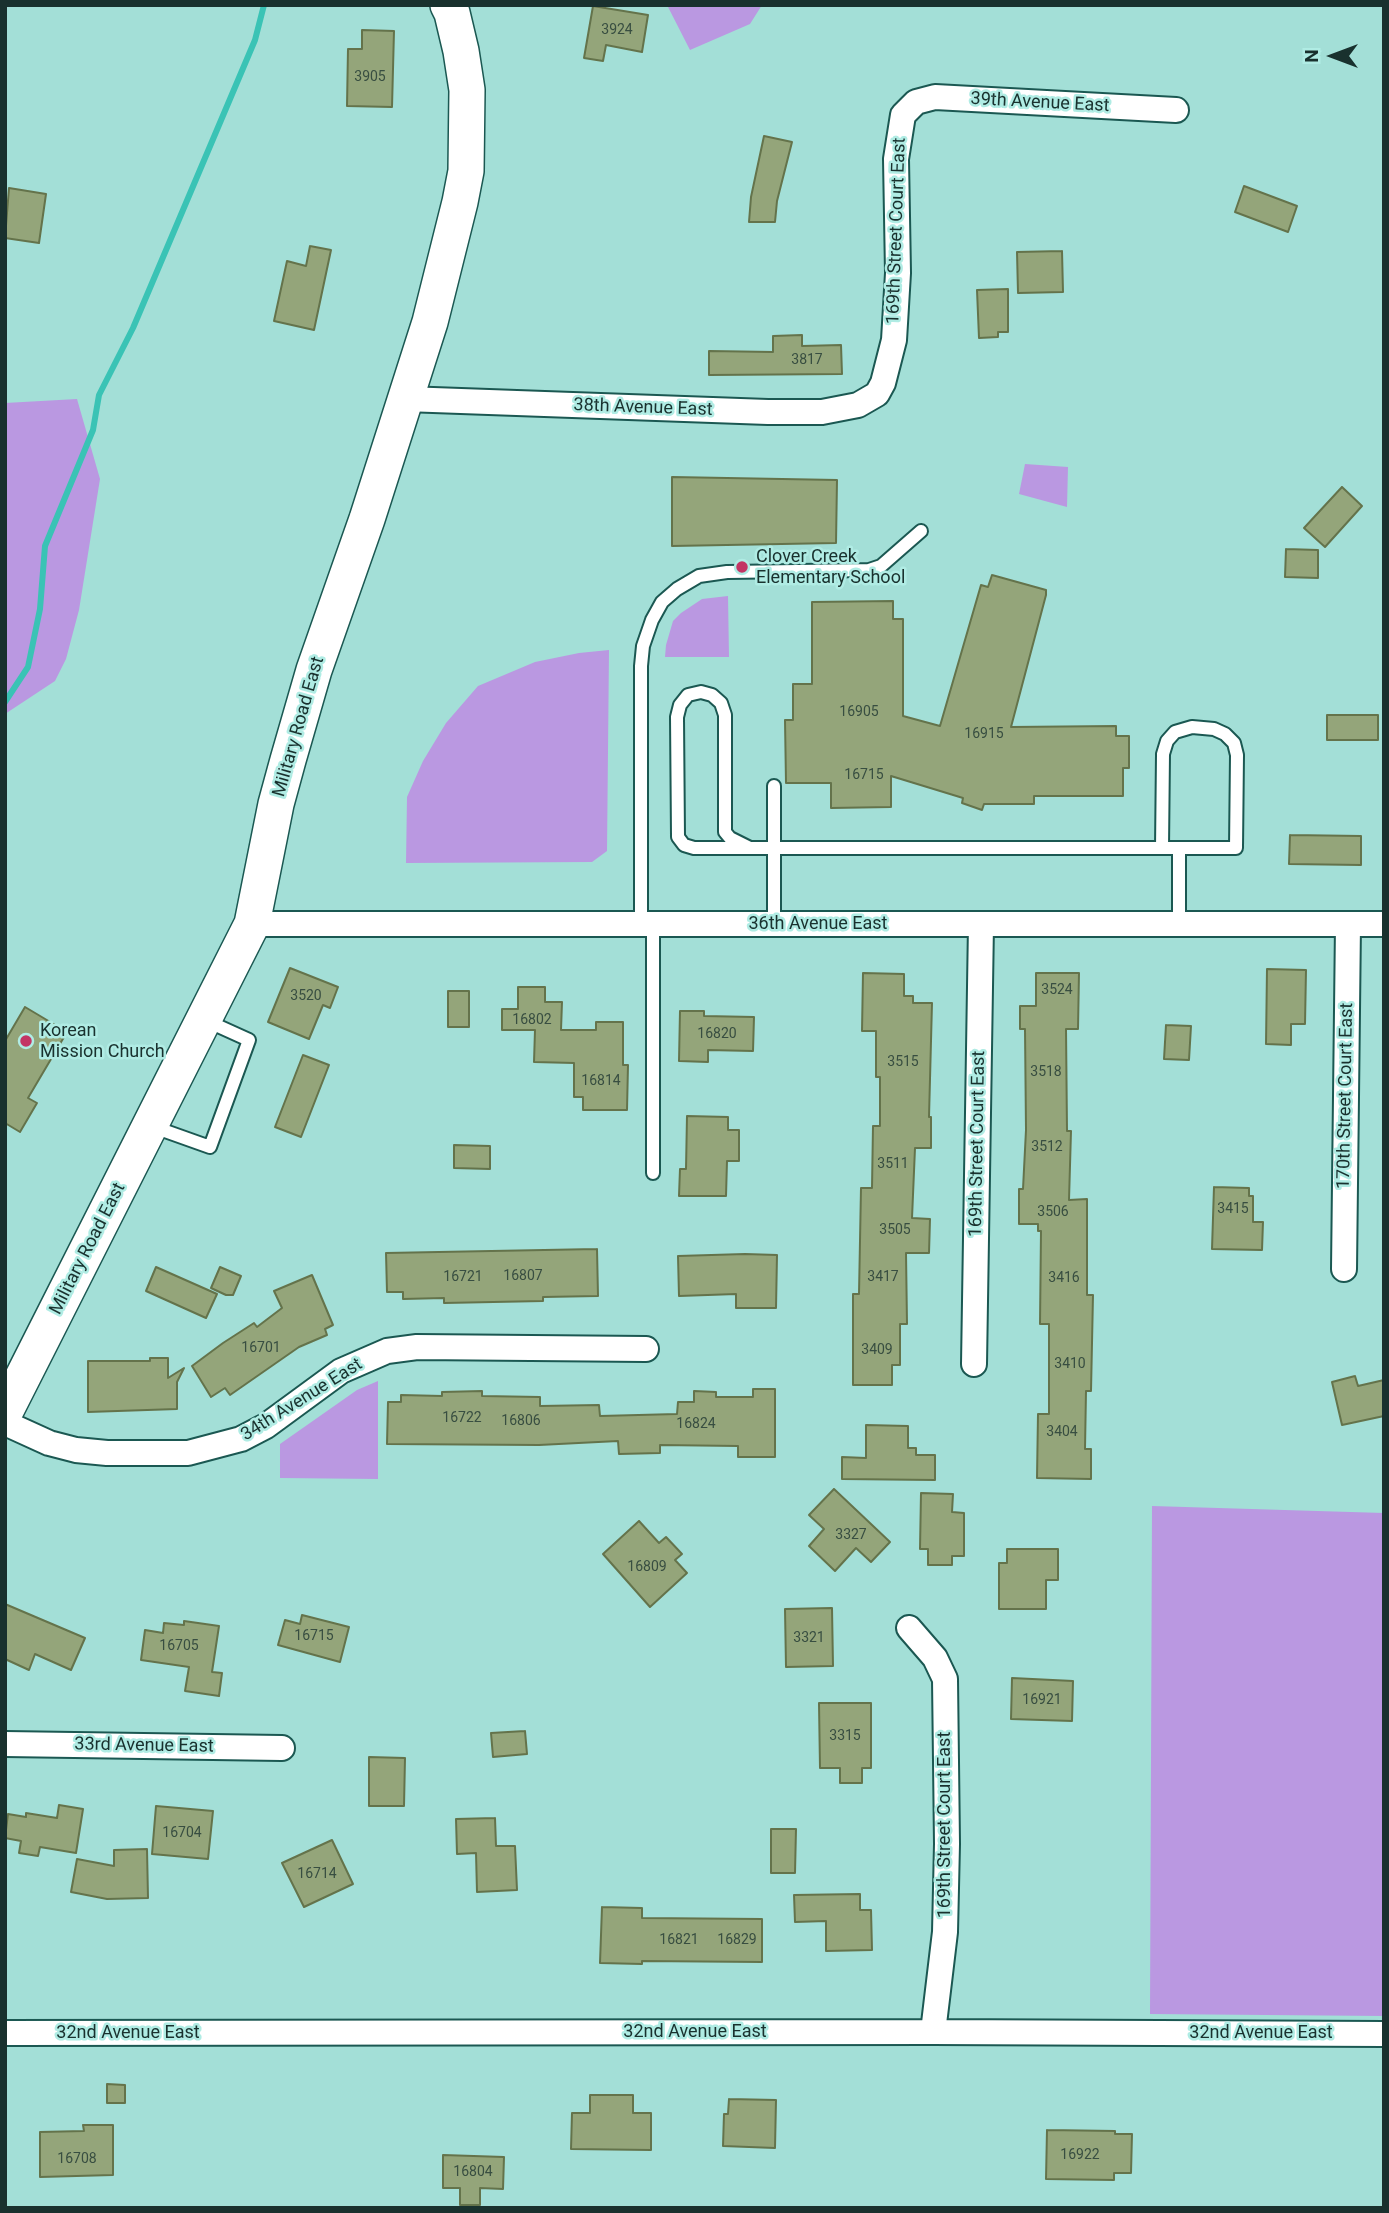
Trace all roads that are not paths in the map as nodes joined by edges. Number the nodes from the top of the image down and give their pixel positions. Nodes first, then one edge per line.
1 (448, 5) edge
2 (908, 110) joint
3 (1176, 110) dead end
4 (877, 394) joint
5 (405, 399) junction
6 (921, 531) dead end
7 (774, 786) dead end
8 (750, 848) junction
9 (774, 848) junction
10 (1162, 848) junction
11 (1179, 848) junction
12 (252, 924) junction
13 (647, 924) junction
14 (774, 924) junction
15 (981, 924) junction
16 (1179, 924) junction
17 (1349, 924) junction
18 (1384, 924) edge
19 (204, 1020) junction
20 (150, 1126) junction
21 (653, 1173) dead end
22 (1344, 1269) dead end
23 (646, 1349) dead end
24 (974, 1364) dead end
25 (5, 1412) edge
26 (5, 1423) edge
27 (909, 1629) dead end
28 (5, 1744) edge
29 (282, 1748) dead end
30 (933, 2032) junction
31 (5, 2033) edge
32 (1384, 2034) edge

1 - 5 street, Military Road East
2 - 3 street, 39th Avenue East
2 - 4 street, 169th Street Court East
4 - 5 street, 38th Avenue East
5 - 12 street, Military Road East
6 - 13 lane
7 - 9 lane
8 - 8 lane
8 - 9 lane
9 - 10 lane
9 - 14 lane
10 - 11 lane
10 - 11 lane
11 - 16 lane
12 - 13 street, 36th Avenue East
12 - 19 street, Military Road East
13 - 14 street, 36th Avenue East
13 - 21 lane
14 - 15 street, 36th Avenue East
15 - 16 street, 36th Avenue East
15 - 24 street, 169th Street Court East
16 - 17 street, 36th Avenue East
17 - 18 street, 36th Avenue East
17 - 22 street, 170th Street Court East
19 - 20 street, Military Road East
19 - 20 lane
20 - 25 street, Military Road East
23 - 26 street, 34th Avenue East
27 - 30 street, 169th Street Court East
28 - 29 street, 33rd Avenue East
30 - 31 street, 32nd Avenue East
30 - 32 street, 32nd Avenue East

